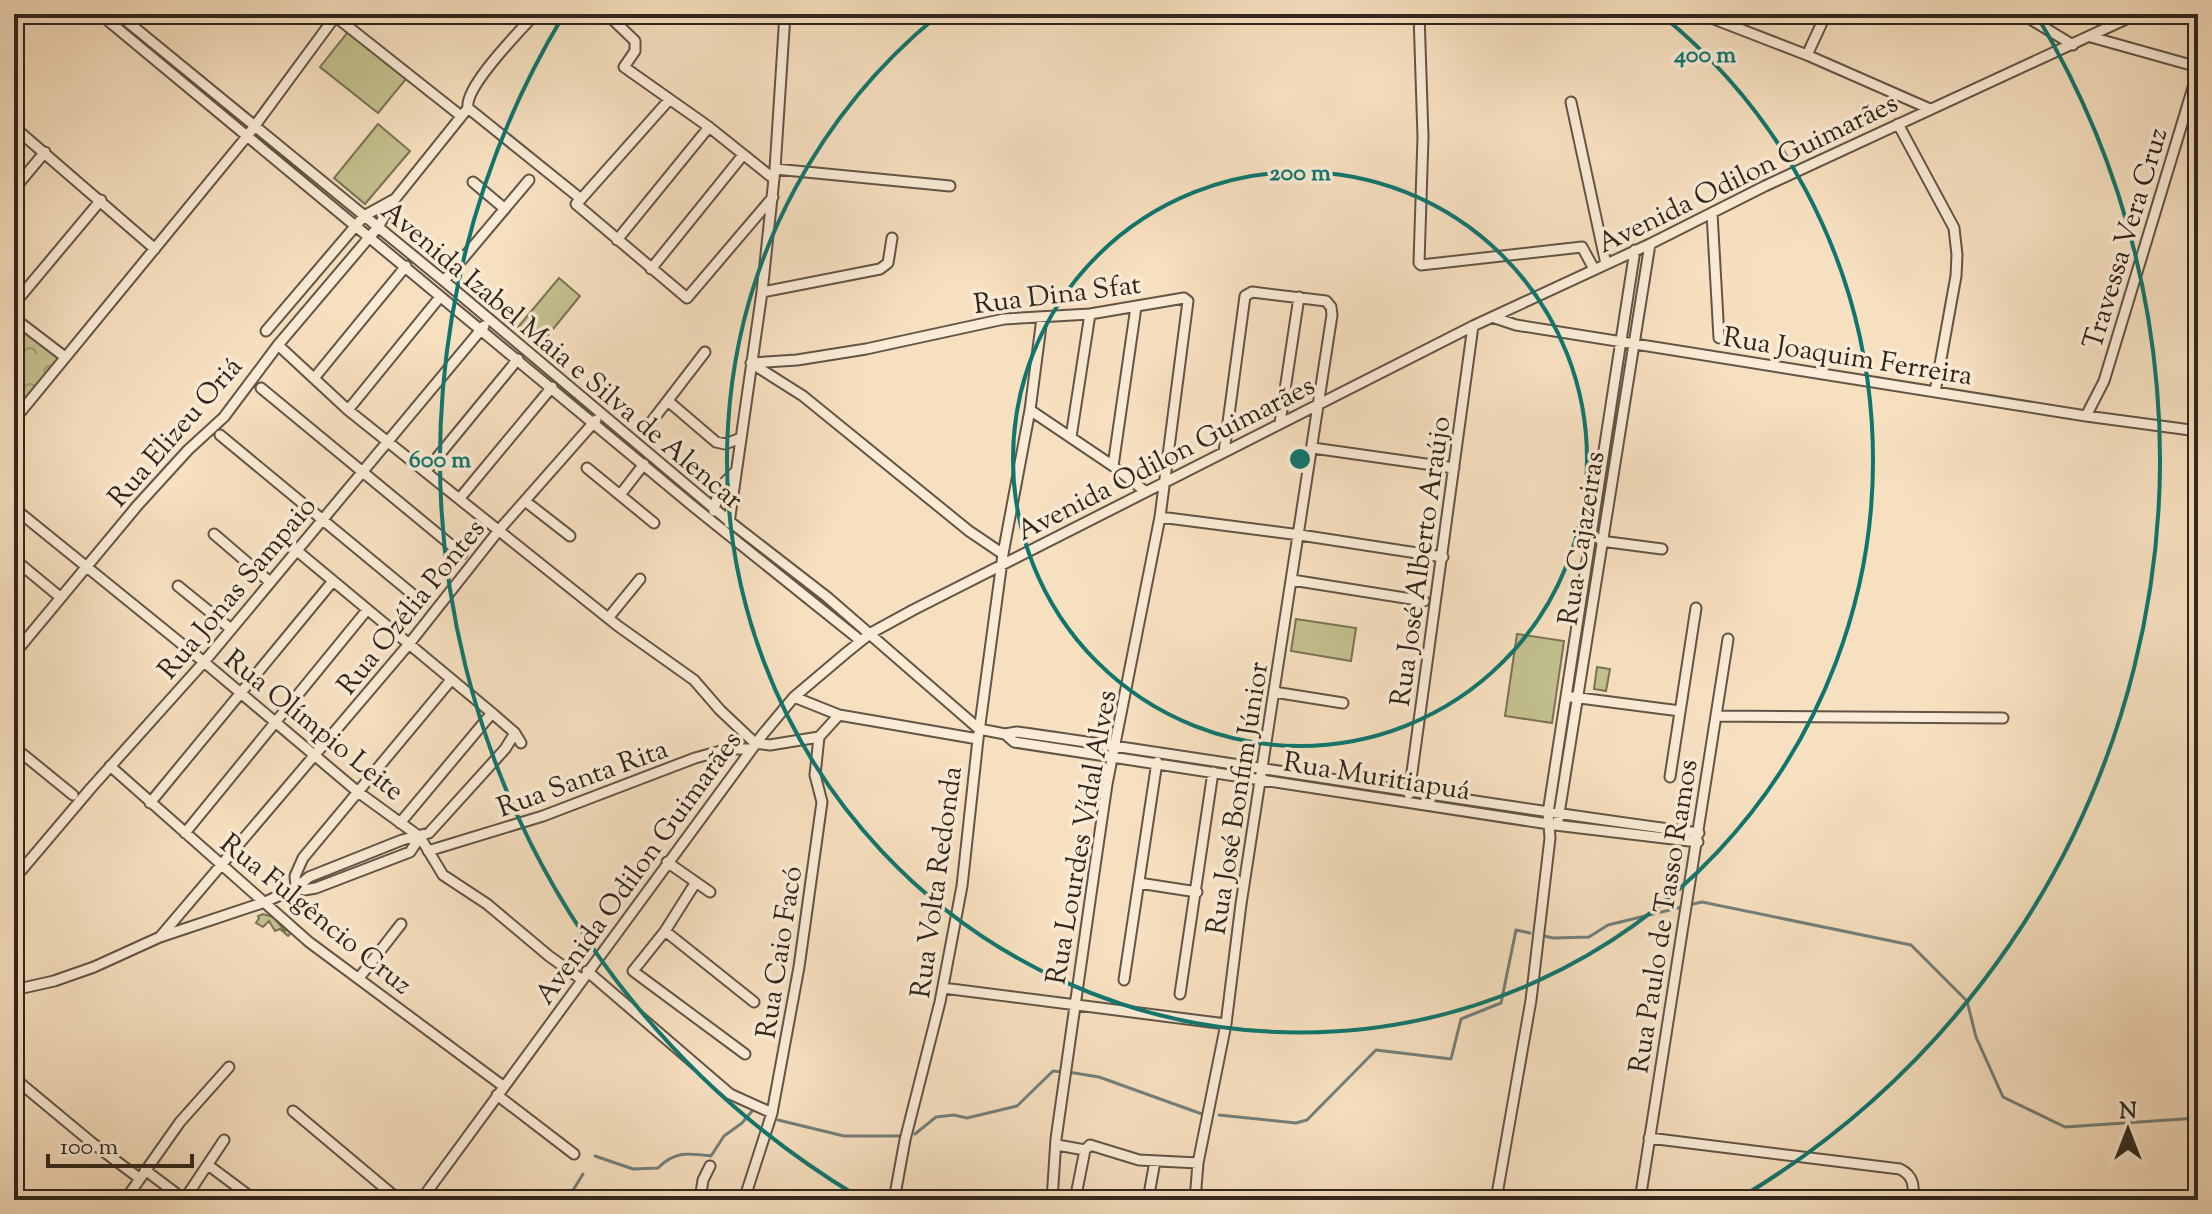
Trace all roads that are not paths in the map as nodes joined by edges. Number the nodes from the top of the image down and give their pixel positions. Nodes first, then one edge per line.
1 (100, 14) edge
2 (118, 14) edge
3 (535, 14) edge
4 (607, 14) edge
5 (785, 14) edge
6 (1419, 14) edge
7 (1701, 14) edge
8 (1826, 14) edge
9 (2022, 14) edge
10 (2137, 14) edge
11 (337, 15) edge
12 (2091, 37) junction
13 (2073, 45) junction
14 (1807, 55) junction
15 (2198, 68) edge
16 (200, 80) junction
17 (192, 90) junction
18 (669, 100) junction
19 (1571, 102) dead end
20 (468, 108) junction
21 (1930, 109) junction
22 (461, 116) junction
23 (1898, 124) junction
24 (14, 127) edge
25 (709, 127) junction
26 (251, 131) junction
27 (45, 152) junction
28 (743, 155) junction
29 (775, 174) junction
30 (529, 180) dead end
31 (473, 182) dead end
32 (950, 186) dead end
33 (14, 189) edge
34 (340, 197) junction
35 (773, 197) junction
36 (395, 199) junction
37 (581, 199) junction
38 (101, 200) junction
39 (332, 206) junction
40 (505, 209) junction
41 (1712, 213) junction
42 (364, 216) junction
43 (356, 226) junction
44 (378, 227) junction
45 (369, 238) junction
46 (892, 238) dead end
47 (617, 240) junction
48 (1650, 244) junction
49 (155, 249) junction
50 (1635, 250) junction
51 (1606, 264) junction
52 (406, 266) junction
53 (651, 269) junction
54 (1594, 269) junction
55 (444, 281) junction
56 (762, 292) junction
57 (297, 296) junction
58 (440, 297) junction
59 (1299, 297) junction
60 (14, 304) edge
61 (310, 307) junction
62 (1136, 307) junction
63 (1090, 314) junction
64 (1492, 317) junction
65 (14, 318) edge
66 (1042, 318) junction
67 (489, 320) junction
68 (1473, 326) junction
69 (481, 329) junction
70 (266, 331) dead end
71 (1719, 338) dead end
72 (1620, 340) junction
73 (1632, 342) junction
74 (278, 345) junction
75 (705, 352) dead end
76 (65, 357) junction
77 (518, 359) junction
78 (751, 363) junction
79 (548, 369) junction
80 (315, 377) junction
81 (540, 377) junction
82 (552, 387) junction
83 (261, 388) dead end
84 (1935, 392) junction
85 (668, 401) junction
86 (1319, 402) junction
87 (348, 410) junction
88 (1030, 410) junction
89 (2086, 416) junction
90 (598, 418) junction
91 (14, 420) edge
92 (652, 421) dead end
93 (1280, 423) junction
94 (2198, 431) edge
95 (220, 435) dead end
96 (1071, 437) junction
97 (741, 438) junction
98 (386, 441) junction
99 (1313, 448) junction
100 (1224, 452) junction
101 (644, 464) junction
102 (1113, 466) junction
103 (587, 468) dead end
104 (1454, 468) junction
105 (362, 470) junction
106 (426, 471) junction
107 (736, 471) junction
108 (1165, 482) junction
109 (1146, 492) junction
110 (620, 495) junction
111 (460, 498) junction
112 (525, 501) junction
113 (714, 507) junction
114 (14, 508) edge
115 (1160, 517) junction
116 (322, 519) junction
117 (729, 521) junction
118 (713, 522) junction
119 (654, 523) dead end
120 (499, 530) junction
121 (726, 533) junction
122 (214, 534) dead end
123 (1300, 535) junction
124 (570, 536) dead end
125 (1601, 541) junction
126 (1662, 549) dead end
127 (296, 550) junction
128 (462, 554) dead end
129 (1003, 554) junction
130 (1443, 557) junction
131 (14, 559) edge
132 (85, 566) junction
133 (1001, 566) junction
134 (786, 573) junction
135 (640, 579) dead end
136 (1292, 580) junction
137 (333, 581) junction
138 (270, 582) junction
139 (178, 586) dead end
140 (60, 597) junction
141 (827, 597) junction
142 (1424, 601) dead end
143 (422, 602) dead end
144 (819, 605) junction
145 (1696, 608) dead end
146 (367, 610) junction
147 (609, 617) junction
148 (231, 629) junction
149 (871, 633) junction
150 (1728, 639) dead end
151 (861, 641) junction
152 (409, 644) junction
153 (14, 654) edge
154 (204, 662) junction
155 (451, 680) junction
156 (240, 692) junction
157 (1274, 692) junction
158 (1565, 696) junction
159 (794, 697) junction
160 (1578, 698) junction
161 (1343, 703) dead end
162 (1680, 711) junction
163 (492, 713) junction
164 (839, 715) junction
165 (1716, 716) junction
166 (2003, 718) dead end
167 (276, 723) junction
168 (515, 733) junction
169 (978, 734) junction
170 (819, 737) junction
171 (521, 743) dead end
172 (753, 746) junction
173 (14, 747) edge
174 (1115, 751) junction
175 (315, 756) junction
176 (1157, 762) junction
177 (110, 766) junction
178 (1213, 772) junction
179 (1260, 774) junction
180 (1670, 777) dead end
181 (358, 792) junction
182 (73, 795) dead end
183 (1408, 797) junction
184 (150, 803) junction
185 (1553, 819) junction
186 (400, 823) junction
187 (185, 833) junction
188 (420, 837) junction
189 (1698, 838) junction
190 (428, 851) junction
191 (667, 862) junction
192 (222, 866) junction
193 (15, 876) edge
194 (696, 882) junction
195 (1139, 883) junction
196 (296, 888) junction
197 (710, 892) dead end
198 (1197, 892) junction
199 (265, 902) junction
200 (401, 924) dead end
201 (665, 931) junction
202 (160, 937) junction
203 (584, 975) junction
204 (359, 978) junction
205 (1124, 980) dead end
206 (943, 988) junction
207 (14, 990) edge
208 (1180, 994) dead end
209 (754, 1002) dead end
210 (1074, 1003) junction
211 (1226, 1024) junction
212 (745, 1054) dead end
213 (229, 1067) dead end
214 (14, 1078) edge
215 (500, 1091) junction
216 (293, 1111) dead end
217 (772, 1113) junction
218 (1649, 1138) junction
219 (224, 1140) dead end
220 (1057, 1145) junction
221 (1085, 1150) junction
222 (574, 1154) dead end
223 (1155, 1161) junction
224 (1198, 1163) junction
225 (208, 1165) junction
226 (710, 1166) dead end
227 (142, 1174) junction
228 (125, 1200) edge
229 (185, 1200) edge
230 (255, 1200) edge
231 (399, 1200) edge
232 (421, 1200) edge
233 (700, 1200) edge
234 (744, 1200) edge
235 (895, 1200) edge
236 (1052, 1200) edge
237 (1075, 1200) edge
238 (1148, 1200) edge
239 (1195, 1200) edge
240 (1496, 1200) edge
241 (1640, 1200) edge
242 (1913, 1200) edge

1 - 17 street, Avenida Izabel Maia e Silva de Alencar
2 - 16 street, Avenida Izabel Maia e Silva de Alencar
3 - 20 street, Rua Elizeu Oriá
4 - 18 street
5 - 29 street
6 - 54 street
7 - 14 street
8 - 14 street
9 - 13 street
10 - 12 street, Avenida Odilon Guimarães
11 - 22 street
11 - 26 street
12 - 13 street, Avenida Odilon Guimarães
12 - 15 street
13 - 21 street, Avenida Odilon Guimarães
14 - 21 street
15 - 89 street, Travessa Vera Cruz
16 - 17 street
16 - 26 street, Avenida Izabel Maia e Silva de Alencar
17 - 26 street, Avenida Izabel Maia e Silva de Alencar
18 - 25 street
18 - 37 street
19 - 51 street
20 - 22 street, Rua Elizeu Oriá
20 - 37 street
21 - 23 street, Avenida Odilon Guimarães
22 - 36 street, Rua Elizeu Oriá
23 - 41 street, Avenida Odilon Guimarães
23 - 84 street
24 - 27 street
25 - 28 street
25 - 47 street
26 - 34 street, Avenida Izabel Maia e Silva de Alencar
26 - 39 street, Avenida Izabel Maia e Silva de Alencar
26 - 49 street
27 - 33 street
27 - 38 street
28 - 29 street
28 - 53 street
29 - 32 street
29 - 35 street
30 - 40 street
31 - 40 street
34 - 39 street
34 - 42 street, Avenida Izabel Maia e Silva de Alencar
35 - 53 street
35 - 56 street
36 - 42 street, Rua Elizeu Oriá
36 - 44 street, Rua Elizeu Oriá
37 - 47 street
38 - 49 street
38 - 60 street
39 - 43 street, Avenida Izabel Maia e Silva de Alencar
40 - 55 street
41 - 48 street, Avenida Odilon Guimarães
41 - 71 street
42 - 43 street, Rua Elizeu Oriá
42 - 44 street, Avenida Izabel Maia e Silva de Alencar
43 - 45 street, Avenida Izabel Maia e Silva de Alencar
43 - 57 street, Rua Elizeu Oriá
44 - 45 street, Rua Elizeu Oriá
44 - 55 street, Avenida Izabel Maia e Silva de Alencar
45 - 52 street, Avenida Izabel Maia e Silva de Alencar
45 - 61 street, Rua Elizeu Oriá
46 - 56 street
47 - 53 street
48 - 50 street, Avenida Odilon Guimarães
48 - 73 street, Rua Cajazeiras
49 - 76 street
50 - 51 street, Avenida Odilon Guimarães
50 - 72 street, Rua Cajazeiras
51 - 54 street, Avenida Odilon Guimarães
52 - 58 street, Avenida Izabel Maia e Silva de Alencar
52 - 80 street
54 - 64 street, Avenida Odilon Guimarães
55 - 67 street, Avenida Izabel Maia e Silva de Alencar
56 - 78 street
57 - 61 street
57 - 70 street, Rua Elizeu Oriá
58 - 69 street, Avenida Izabel Maia e Silva de Alencar
58 - 87 street
59 - 86 street, Rua José Bonfim Júnior
59 - 93 street
59 - 100 street
61 - 74 street, Rua Elizeu Oriá
62 - 63 street, Rua Dina Sfat
62 - 102 street
62 - 108 street, Rua Dina Sfat
63 - 66 street, Rua Dina Sfat
63 - 96 street
64 - 68 street, Avenida Odilon Guimarães
64 - 72 street, Rua Joaquim Ferreira
65 - 76 street
66 - 78 street, Rua Dina Sfat
66 - 88 street, Rua Volta Redonda
67 - 69 street, Rua Jonas Sampaio
67 - 79 street, Avenida Izabel Maia e Silva de Alencar
68 - 86 street, Avenida Odilon Guimarães
68 - 104 street, Rua José Alberto Araújo
69 - 77 street, Avenida Izabel Maia e Silva de Alencar
69 - 98 street, Rua Jonas Sampaio
72 - 73 street, Rua Joaquim Ferreira
72 - 158 street, Rua Cajazeiras
73 - 84 street, Rua Joaquim Ferreira
73 - 125 street, Rua Cajazeiras
74 - 80 street
74 - 132 street, Rua Elizeu Oriá
75 - 85 street
76 - 91 street
77 - 81 street, Avenida Izabel Maia e Silva de Alencar
77 - 106 street
78 - 97 street
78 - 129 street
79 - 81 street
79 - 90 street, Avenida Izabel Maia e Silva de Alencar
80 - 87 street
81 - 82 street, Avenida Izabel Maia e Silva de Alencar
82 - 90 street, Avenida Izabel Maia e Silva de Alencar
82 - 111 street
83 - 105 street
84 - 89 street, Rua Joaquim Ferreira
85 - 92 street
85 - 97 street
86 - 93 street, Avenida Odilon Guimarães
86 - 99 street, Rua José Bonfim Júnior
87 - 98 street
88 - 96 street
88 - 129 street, Rua Volta Redonda
89 - 94 street, Rua Joaquim Ferreira
90 - 101 street, Avenida Izabel Maia e Silva de Alencar
90 - 112 street, Rua Ozélia Pontes
90 - 113 street, Avenida Izabel Maia e Silva de Alencar
93 - 100 street, Avenida Odilon Guimarães
95 - 116 street
96 - 102 street
97 - 107 street
98 - 105 street, Rua Jonas Sampaio
98 - 106 street
99 - 104 street
99 - 123 street, Rua José Bonfim Júnior
100 - 108 street, Avenida Odilon Guimarães
101 - 110 street
101 - 118 street, Avenida Izabel Maia e Silva de Alencar
102 - 109 street
103 - 110 street
104 - 130 street, Rua José Alberto Araújo
105 - 116 street, Rua Jonas Sampaio
105 - 128 street
106 - 111 street
107 - 113 street
107 - 117 street
108 - 109 street, Avenida Odilon Guimarães
108 - 115 street, Rua Lourdes Vídal Alves
109 - 133 street, Avenida Odilon Guimarães
110 - 119 street
111 - 120 street
112 - 120 street, Rua Ozélia Pontes
112 - 124 street
113 - 117 street, Avenida Izabel Maia e Silva de Alencar
113 - 118 street
114 - 132 street, Rua Olímpio Leite
115 - 123 street
115 - 174 street, Rua Lourdes Vídal Alves
116 - 127 street, Rua Jonas Sampaio
116 - 143 street
117 - 121 street
117 - 134 street, Avenida Izabel Maia e Silva de Alencar
118 - 121 street, Avenida Izabel Maia e Silva de Alencar
120 - 147 street
120 - 152 street, Rua Ozélia Pontes
121 - 134 street, Avenida Izabel Maia e Silva de Alencar
122 - 138 street
123 - 130 street
123 - 136 street, Rua José Bonfim Júnior
125 - 126 street
125 - 160 street, Rua Cajazeiras
127 - 137 street
127 - 138 street, Rua Jonas Sampaio
129 - 133 street, Rua Volta Redonda
130 - 183 street, Rua José Alberto Araújo
131 - 140 street
132 - 140 street, Rua Elizeu Oriá
132 - 154 street, Rua Olímpio Leite
133 - 149 street, Avenida Odilon Guimarães
133 - 169 street, Rua Volta Redonda
134 - 141 street, Avenida Izabel Maia e Silva de Alencar
134 - 144 street, Avenida Izabel Maia e Silva de Alencar
135 - 147 street
136 - 142 street
136 - 157 street, Rua José Bonfim Júnior
137 - 146 street
137 - 156 street
138 - 148 street, Rua Jonas Sampaio
139 - 148 street
140 - 153 street, Rua Elizeu Oriá
141 - 144 street
141 - 149 street, Avenida Izabel Maia e Silva de Alencar
144 - 151 street, Avenida Izabel Maia e Silva de Alencar
145 - 162 street
146 - 152 street
146 - 167 street
147 - 172 street
148 - 154 street, Rua Jonas Sampaio
149 - 151 street, Avenida Odilon Guimarães
149 - 169 street, Avenida Izabel Maia e Silva de Alencar
150 - 165 street, Rua Paulo de Tasso Ramos
151 - 159 street, Avenida Odilon Guimarães
152 - 155 street
152 - 175 street, Rua Ozélia Pontes
154 - 156 street, Rua Olímpio Leite
154 - 177 street, Rua Jonas Sampaio
155 - 163 street
155 - 181 street
156 - 167 street, Rua Olímpio Leite
156 - 184 street
157 - 161 street
157 - 179 street, Rua José Bonfim Júnior
158 - 160 street
158 - 185 street, Rua Cajazeiras
159 - 164 street, Rua Muritiapuá
159 - 172 street, Avenida Odilon Guimarães
160 - 162 street
160 - 185 street, Rua Cajazeiras
162 - 180 street
163 - 168 street
163 - 186 street
164 - 169 street, Rua Muritiapuá
164 - 170 street
165 - 166 street
165 - 189 street, Rua Paulo de Tasso Ramos
167 - 175 street, Rua Olímpio Leite
167 - 187 street
168 - 171 street
168 - 188 street
169 - 174 street, Rua Muritiapuá
169 - 206 street, Rua Volta Redonda
170 - 172 street
170 - 217 street, Rua Caio Facó
172 - 190 street, Rua Santa Rita
172 - 191 street, Avenida Odilon Guimarães
173 - 182 street
174 - 176 street, Rua Muritiapuá
174 - 179 street, Rua Muritiapuá
174 - 210 street, Rua Lourdes Vídal Alves
175 - 181 street, Rua Olímpio Leite
175 - 192 street, Rua Ozélia Pontes
176 - 178 street, Rua Muritiapuá
176 - 195 street
177 - 184 street, Rua Fulgêncio Cruz
177 - 193 street, Rua Jonas Sampaio
178 - 179 street, Rua Muritiapuá
178 - 198 street
179 - 183 street, Rua Muritiapuá
179 - 211 street, Rua José Bonfim Júnior
181 - 186 street, Rua Olímpio Leite
181 - 196 street
183 - 185 street, Rua Muritiapuá
184 - 187 street, Rua Fulgêncio Cruz
185 - 189 street, Rua Muritiapuá
185 - 240 street, Rua Cajazeiras
186 - 188 street, Rua Olímpio Leite
187 - 192 street, Rua Fulgêncio Cruz
188 - 190 street, Rua Olímpio Leite
188 - 196 street
189 - 218 street, Rua Paulo de Tasso Ramos
190 - 203 street, Rua Olímpio Leite
191 - 194 street
191 - 203 street, Avenida Odilon Guimarães
192 - 199 street, Rua Fulgêncio Cruz
192 - 202 street, Rua Ozélia Pontes
194 - 197 street
194 - 201 street
195 - 198 street
195 - 205 street
196 - 199 street
198 - 208 street
199 - 202 street
199 - 204 street, Rua Fulgêncio Cruz
200 - 204 street
201 - 209 street
201 - 212 street
202 - 207 street
203 - 215 street, Avenida Odilon Guimarães
203 - 217 street, Rua Olímpio Leite
204 - 215 street, Rua Fulgêncio Cruz
206 - 210 street
206 - 235 street, Rua Volta Redonda
210 - 211 street
210 - 220 street, Rua Lourdes Vídal Alves
211 - 224 street, Rua José Bonfim Júnior
213 - 227 street
214 - 227 street
215 - 222 street, Rua Fulgêncio Cruz
215 - 232 street, Avenida Odilon Guimarães
216 - 231 street
217 - 234 street, Rua Caio Facó
218 - 241 street, Rua Paulo de Tasso Ramos
218 - 242 street
219 - 225 street
220 - 221 street
220 - 236 street, Rua Lourdes Vídal Alves
221 - 223 street
221 - 237 street
223 - 224 street
223 - 238 street
224 - 239 street, Rua José Bonfim Júnior
225 - 229 street
225 - 230 street
226 - 233 street
227 - 228 street
227 - 229 street

